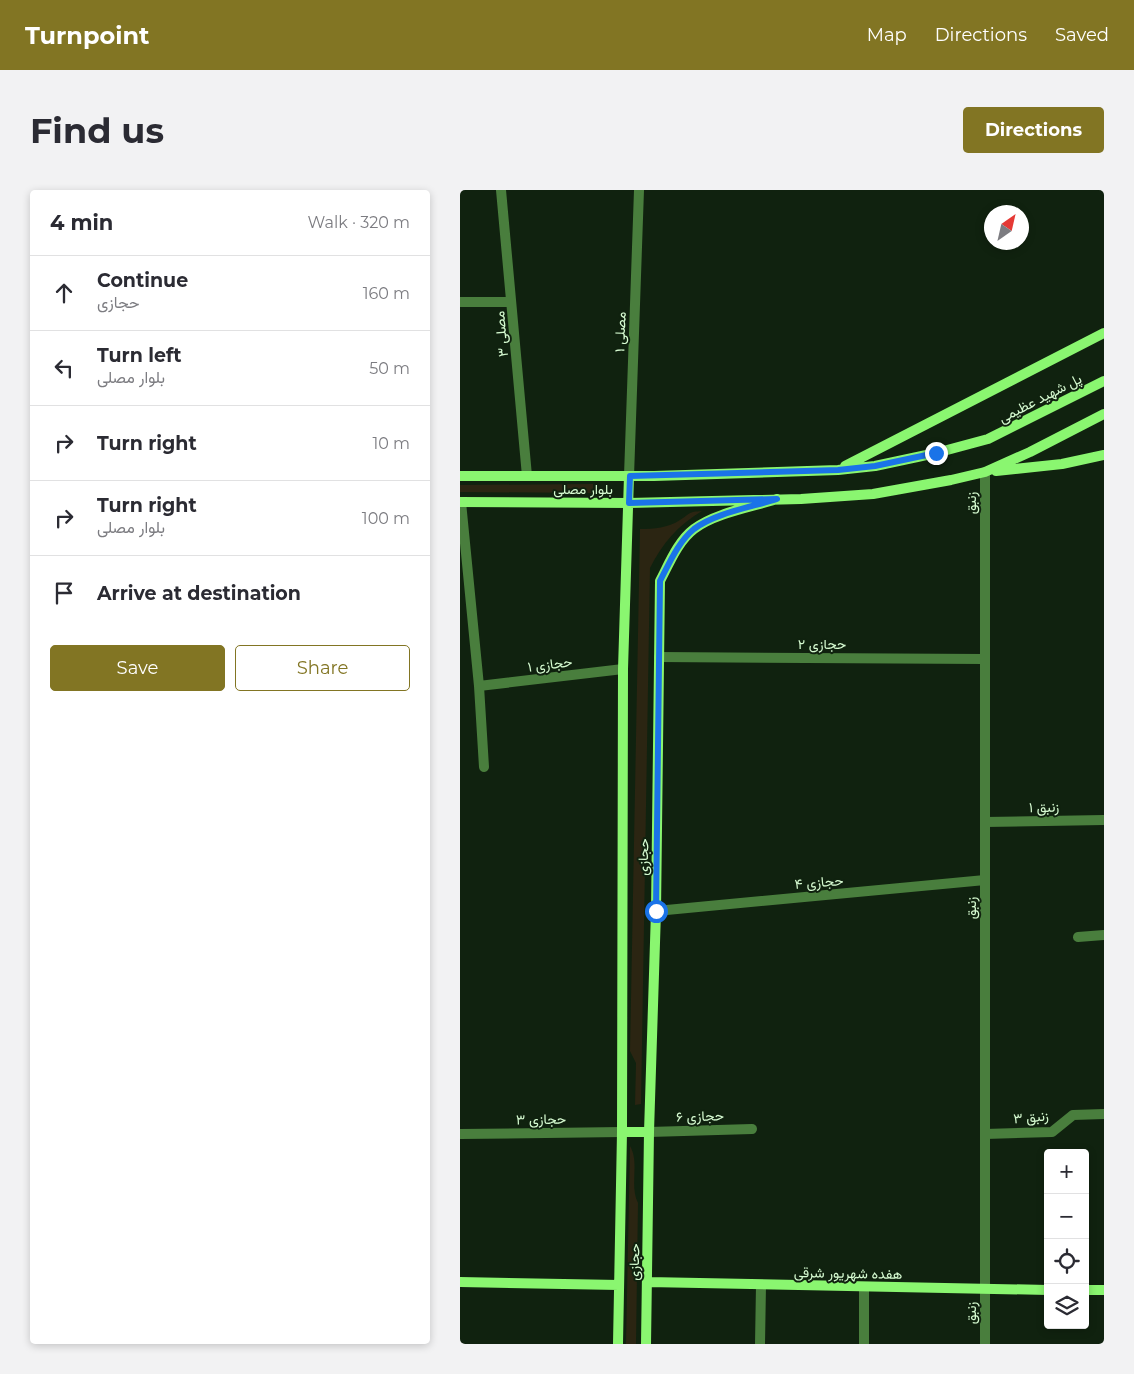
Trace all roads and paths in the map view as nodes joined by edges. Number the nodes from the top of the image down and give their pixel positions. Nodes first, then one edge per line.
1 (502, 190) edge
2 (639, 190) edge
3 (460, 302) edge
4 (511, 302) junction
5 (1104, 333) edge
6 (1104, 381) edge
7 (1104, 414) edge
8 (988, 439) joint
9 (1104, 455) edge
10 (838, 470) junction
11 (985, 472) junction
12 (460, 476) edge
13 (527, 476) junction
14 (630, 476) junction
15 (777, 499) junction
16 (461, 502) edge
17 (629, 503) junction
18 (658, 657) junction
19 (984, 659) junction
20 (624, 669) junction
21 (479, 686) junction
22 (484, 767) dead end
23 (1104, 820) edge
24 (985, 822) junction
25 (985, 880) junction
26 (656, 911) junction
27 (1104, 935) edge
28 (1078, 937) dead end
29 (1104, 1114) edge
30 (752, 1129) dead end
31 (622, 1132) junction
32 (649, 1132) junction
33 (460, 1134) edge
34 (985, 1134) junction
35 (460, 1282) edge
36 (648, 1282) junction
37 (619, 1285) junction
38 (761, 1285) junction
39 (864, 1286) junction
40 (985, 1289) junction
41 (1044, 1290) edge
42 (1089, 1290) edge
43 (1104, 1290) edge
44 (618, 1344) edge
45 (646, 1344) edge
46 (760, 1344) edge
47 (864, 1344) edge
48 (985, 1344) edge

1 - 4 street, مصلی ۳
2 - 14 street, مصلی ۱
3 - 4 street
4 - 13 street, مصلی ۳
5 - 10 main road
6 - 8 main road, پل شهید عظیمی
7 - 11 main road, بلوار مصلی
8 - 10 main road, بلوار مصلی
9 - 11 main road
10 - 14 main road, بلوار مصلی
11 - 15 main road, بلوار مصلی
11 - 19 street, زنبق
12 - 13 main road, بلوار مصلی
13 - 14 main road, بلوار مصلی
14 - 17 main road, حجازی
15 - 17 main road, بلوار مصلی
15 - 18 main road, حجازی
16 - 17 main road, بلوار مصلی
16 - 21 street
17 - 20 main road, حجازی
18 - 19 street, حجازی ۲
18 - 26 main road, حجازی
19 - 24 street, زنبق
20 - 21 street, حجازی ۱
20 - 31 main road, حجازی
21 - 22 street
23 - 24 street, زنبق ۱
24 - 25 street, زنبق
25 - 26 street, حجازی ۴
25 - 34 street, زنبق
26 - 32 main road, حجازی
27 - 28 street
29 - 34 street, زنبق ۳
30 - 32 street, حجازی ۶
31 - 32 main road
31 - 33 street, حجازی ۳
31 - 37 main road, حجازی
32 - 36 main road, حجازی
34 - 40 street, زنبق
35 - 37 main road
36 - 38 main road, هفده شهریور شرقی
36 - 45 main road, حجازی
37 - 44 main road, حجازی
38 - 39 main road, هفده شهریور شرقی
38 - 46 street
39 - 40 main road, هفده شهریور شرقی
39 - 47 street
40 - 41 main road, هفده شهریور شرقی
40 - 48 street, زنبق
42 - 43 main road

